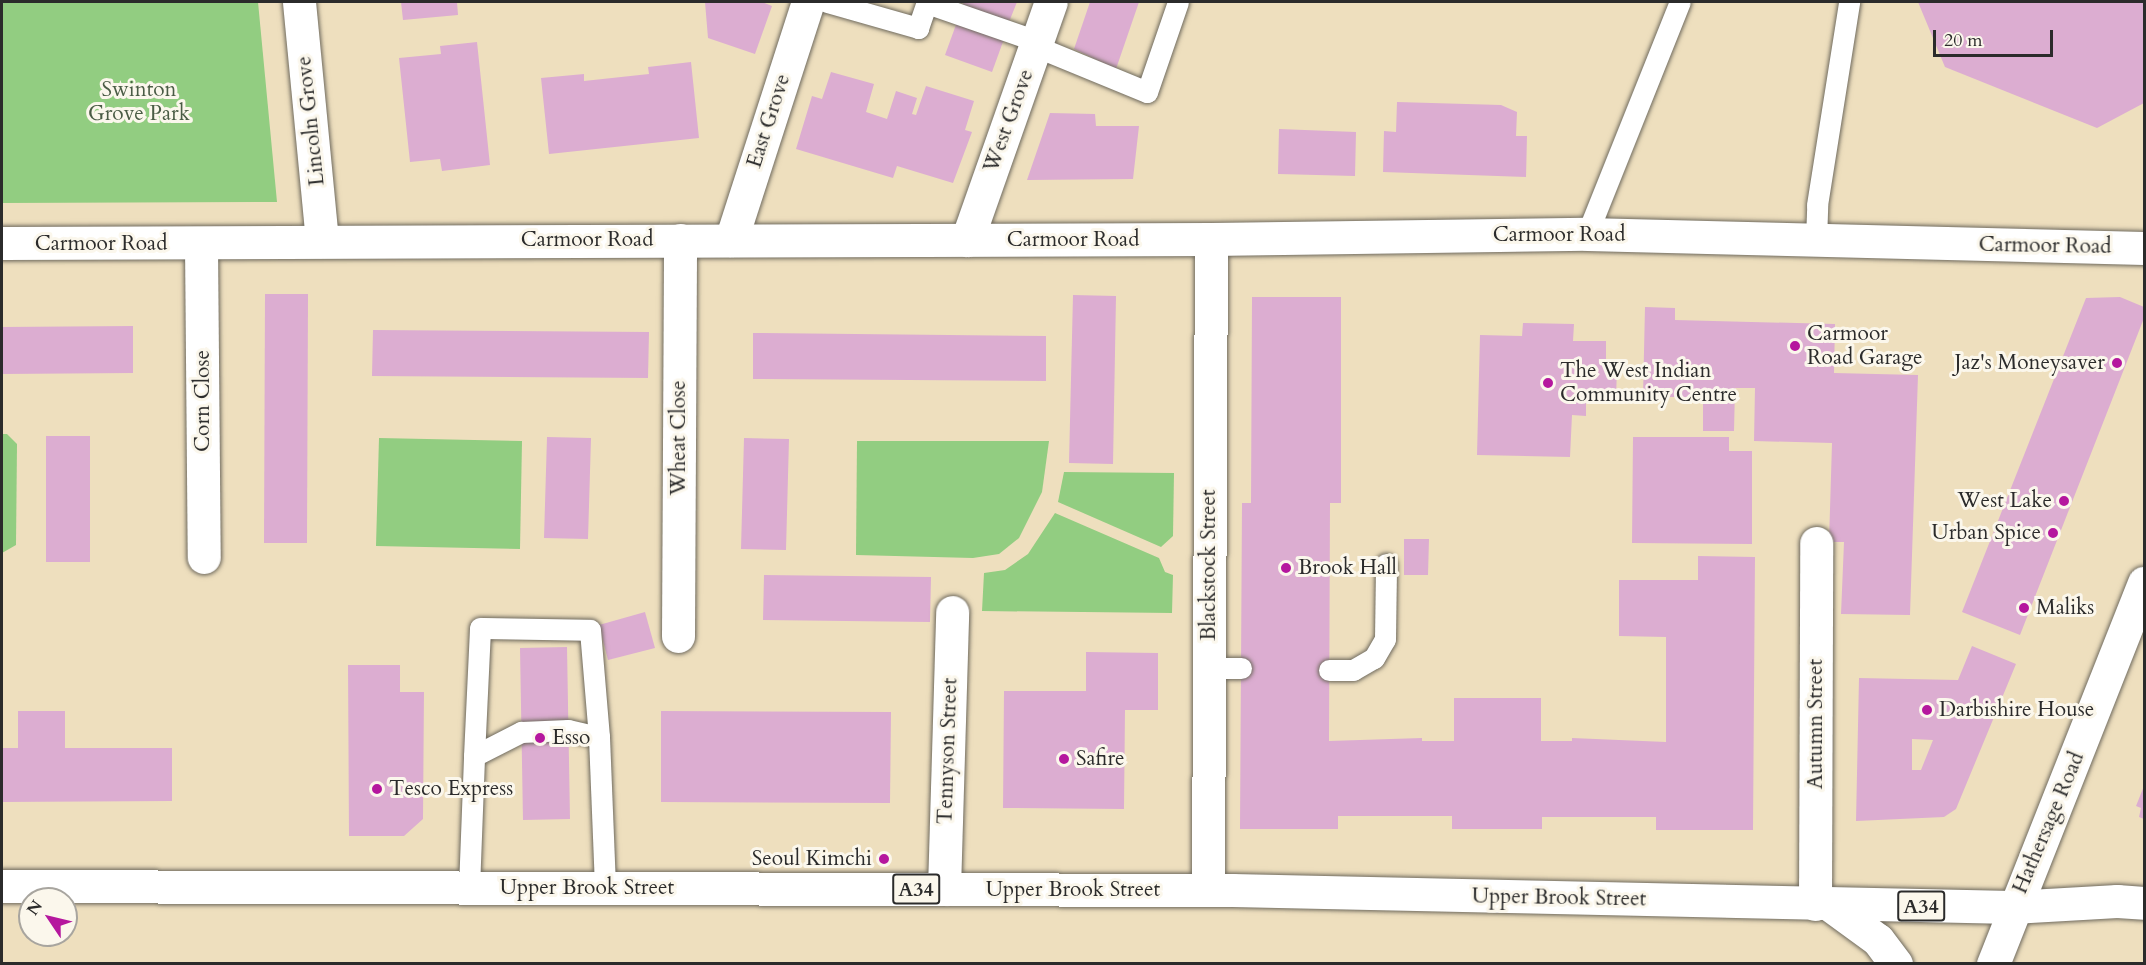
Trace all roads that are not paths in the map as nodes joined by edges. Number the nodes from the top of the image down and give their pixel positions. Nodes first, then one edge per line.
1 (299, 2) edge
2 (808, 2) edge
3 (827, 2) edge
4 (927, 2) edge
5 (1051, 2) edge
6 (1178, 2) edge
7 (1680, 2) edge
8 (1849, 2) edge
9 (1036, 44) junction
10 (1587, 234) junction
11 (1211, 239) junction
12 (681, 240) junction
13 (731, 240) junction
14 (967, 240) junction
15 (322, 241) junction
16 (1816, 242) junction
17 (2, 243) edge
18 (201, 244) junction
19 (2145, 248) edge
20 (1816, 543) dead end
21 (204, 557) dead end
22 (1386, 564) dead end
23 (2145, 583) edge
24 (952, 612) dead end
25 (678, 636) dead end
26 (1209, 668) junction
27 (1241, 668) dead end
28 (1329, 670) dead end
29 (599, 737) junction
30 (474, 756) junction
31 (2, 886) edge
32 (469, 888) junction
33 (605, 888) junction
34 (944, 890) junction
35 (1208, 890) junction
36 (2145, 903) edge
37 (1823, 905) junction
38 (2013, 907) junction
39 (1896, 963) edge
40 (1993, 963) edge

1 - 15 main road, Lincoln Grove
2 - 13 main road, East Grove
3 - 4 lane
4 - 9 lane
5 - 9 main road, West Grove
6 - 9 lane
7 - 10 lane
8 - 16 lane
9 - 14 main road, West Grove
10 - 11 main road, Carmoor Road
10 - 16 main road, Carmoor Road
11 - 14 main road, Carmoor Road
11 - 26 main road, Blackstock Street
12 - 13 main road, Carmoor Road
12 - 15 main road, Carmoor Road
12 - 25 main road, Wheat Close
13 - 14 main road, Carmoor Road
15 - 18 main road, Carmoor Road
16 - 19 main road, Carmoor Road
17 - 18 main road, Carmoor Road
18 - 21 main road, Corn Close
20 - 37 main road, Autumn Street
22 - 28 lane
23 - 38 main road, Hathersage Road
24 - 34 main road, Tennyson Street
26 - 27 lane
26 - 35 main road, Blackstock Street
29 - 30 lane
29 - 30 lane
29 - 33 lane
30 - 32 lane
31 - 32 main road, Upper Brook Street / A34
32 - 33 main road, Upper Brook Street / A34
33 - 34 main road, Upper Brook Street / A34
34 - 35 main road, Upper Brook Street / A34
35 - 37 main road, Upper Brook Street / A34
36 - 38 main road, Upper Brook Street / A34
37 - 38 main road, Upper Brook Street / A34
37 - 39 main road
38 - 40 main road, Hathersage Road

